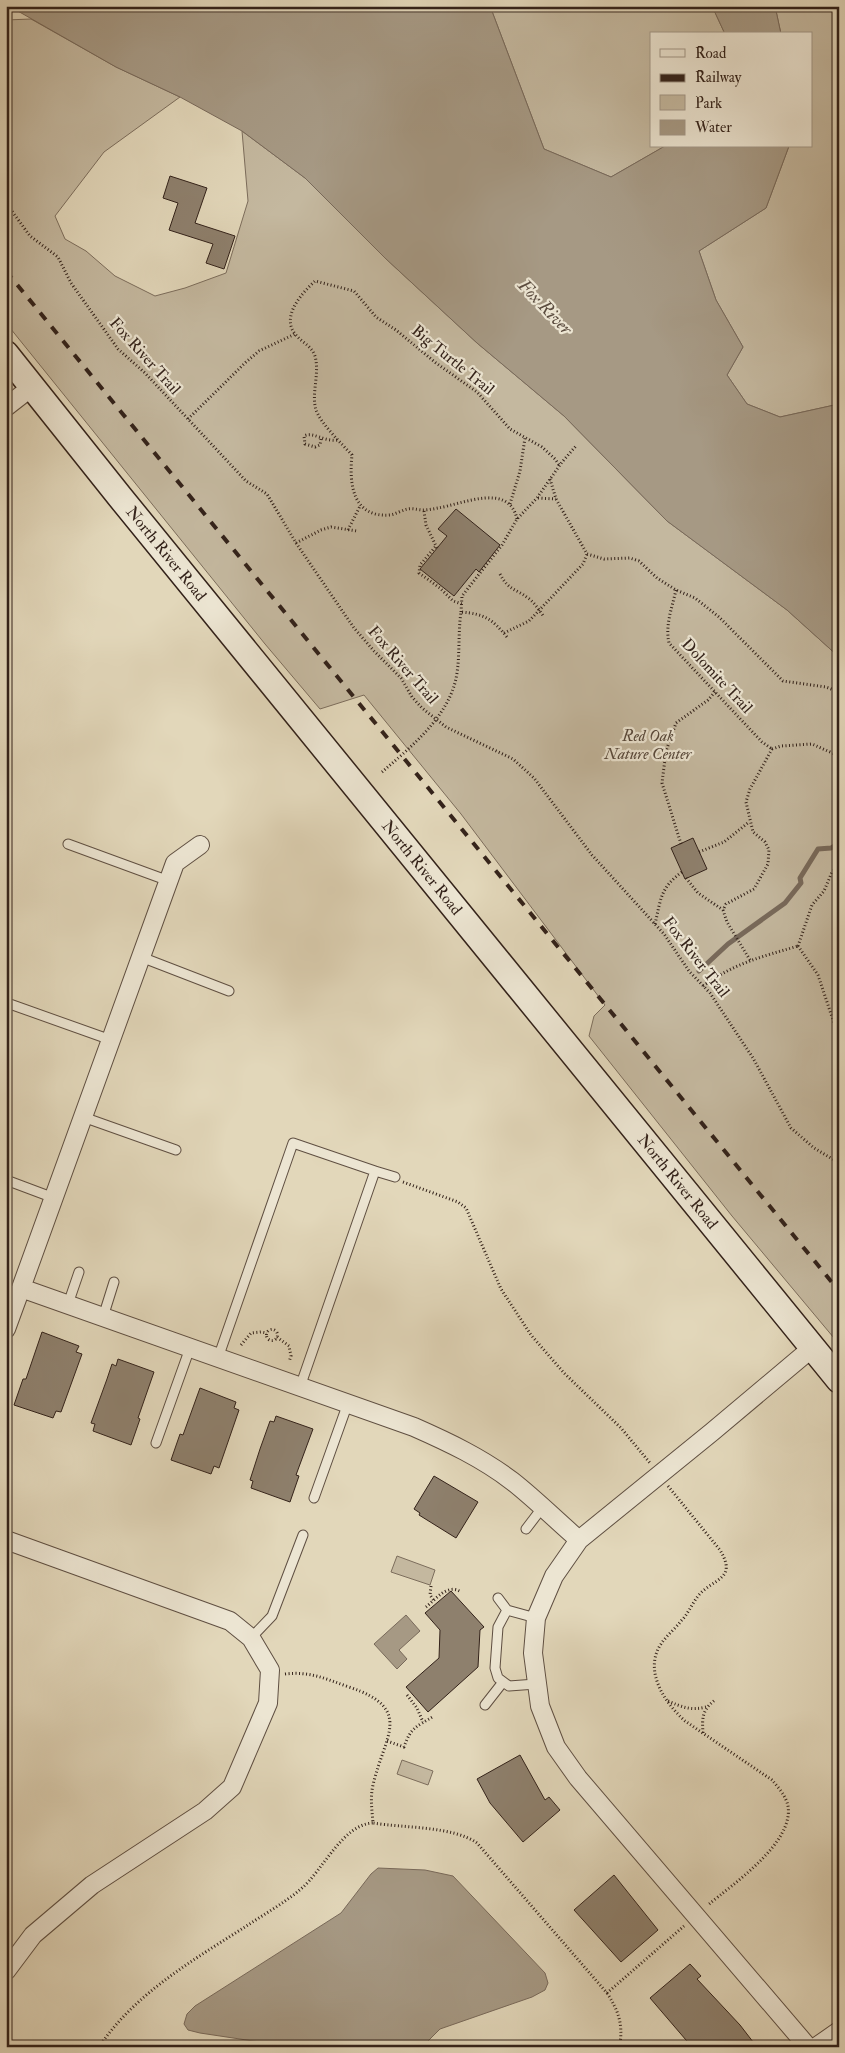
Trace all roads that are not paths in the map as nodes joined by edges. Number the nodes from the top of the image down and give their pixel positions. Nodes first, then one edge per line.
1 (6, 354) edge
2 (33, 386) junction
3 (6, 407) edge
4 (68, 844) dead end
5 (200, 845) dead end
6 (169, 881) junction
7 (141, 957) junction
8 (229, 991) dead end
9 (8, 1003) dead end
10 (111, 1040) junction
11 (83, 1117) junction
12 (176, 1150) dead end
13 (375, 1171) junction
14 (395, 1178) road end
15 (6, 1180) edge
16 (54, 1198) junction
17 (79, 1272) dead end
18 (114, 1282) dead end
19 (21, 1288) junction
20 (68, 1304) junction
21 (103, 1317) junction
22 (6, 1329) edge
23 (190, 1348) junction
24 (812, 1348) junction
25 (218, 1358) junction
26 (839, 1380) edge
27 (300, 1386) junction
28 (348, 1403) junction
29 (156, 1443) dead end
30 (314, 1498) dead end
31 (542, 1508) junction
32 (526, 1529) dead end
33 (303, 1535) dead end
34 (6, 1540) edge
35 (579, 1540) junction
36 (498, 1598) dead end
37 (507, 1610) junction
38 (536, 1618) junction
39 (251, 1638) junction
40 (503, 1682) junction
41 (536, 1684) junction
42 (485, 1705) dead end
43 (6, 1970) edge
44 (839, 2031) edge
45 (808, 2047) edge
46 (816, 2047) edge

1 - 2 main road, North River Road
2 - 3 street
2 - 24 main road, North River Road
4 - 6 lane
5 - 6 street
6 - 7 street
7 - 8 lane
7 - 10 street
9 - 10 lane
10 - 11 street
11 - 12 lane
11 - 16 street
13 - 14 lane
13 - 25 lane
13 - 27 lane
15 - 16 lane
16 - 19 street
17 - 20 lane
18 - 21 lane
19 - 20 street
19 - 22 street
20 - 21 street
21 - 23 street
23 - 25 street
23 - 29 lane
24 - 26 main road, North River Road
24 - 35 street
25 - 27 street
27 - 28 street
28 - 30 lane
28 - 31 street
31 - 32 lane
31 - 35 street
33 - 39 lane
34 - 39 street
35 - 38 street
36 - 37 lane
37 - 38 lane
37 - 40 lane
38 - 41 street
39 - 43 street
40 - 41 lane
40 - 42 lane
41 - 45 street
44 - 46 street

